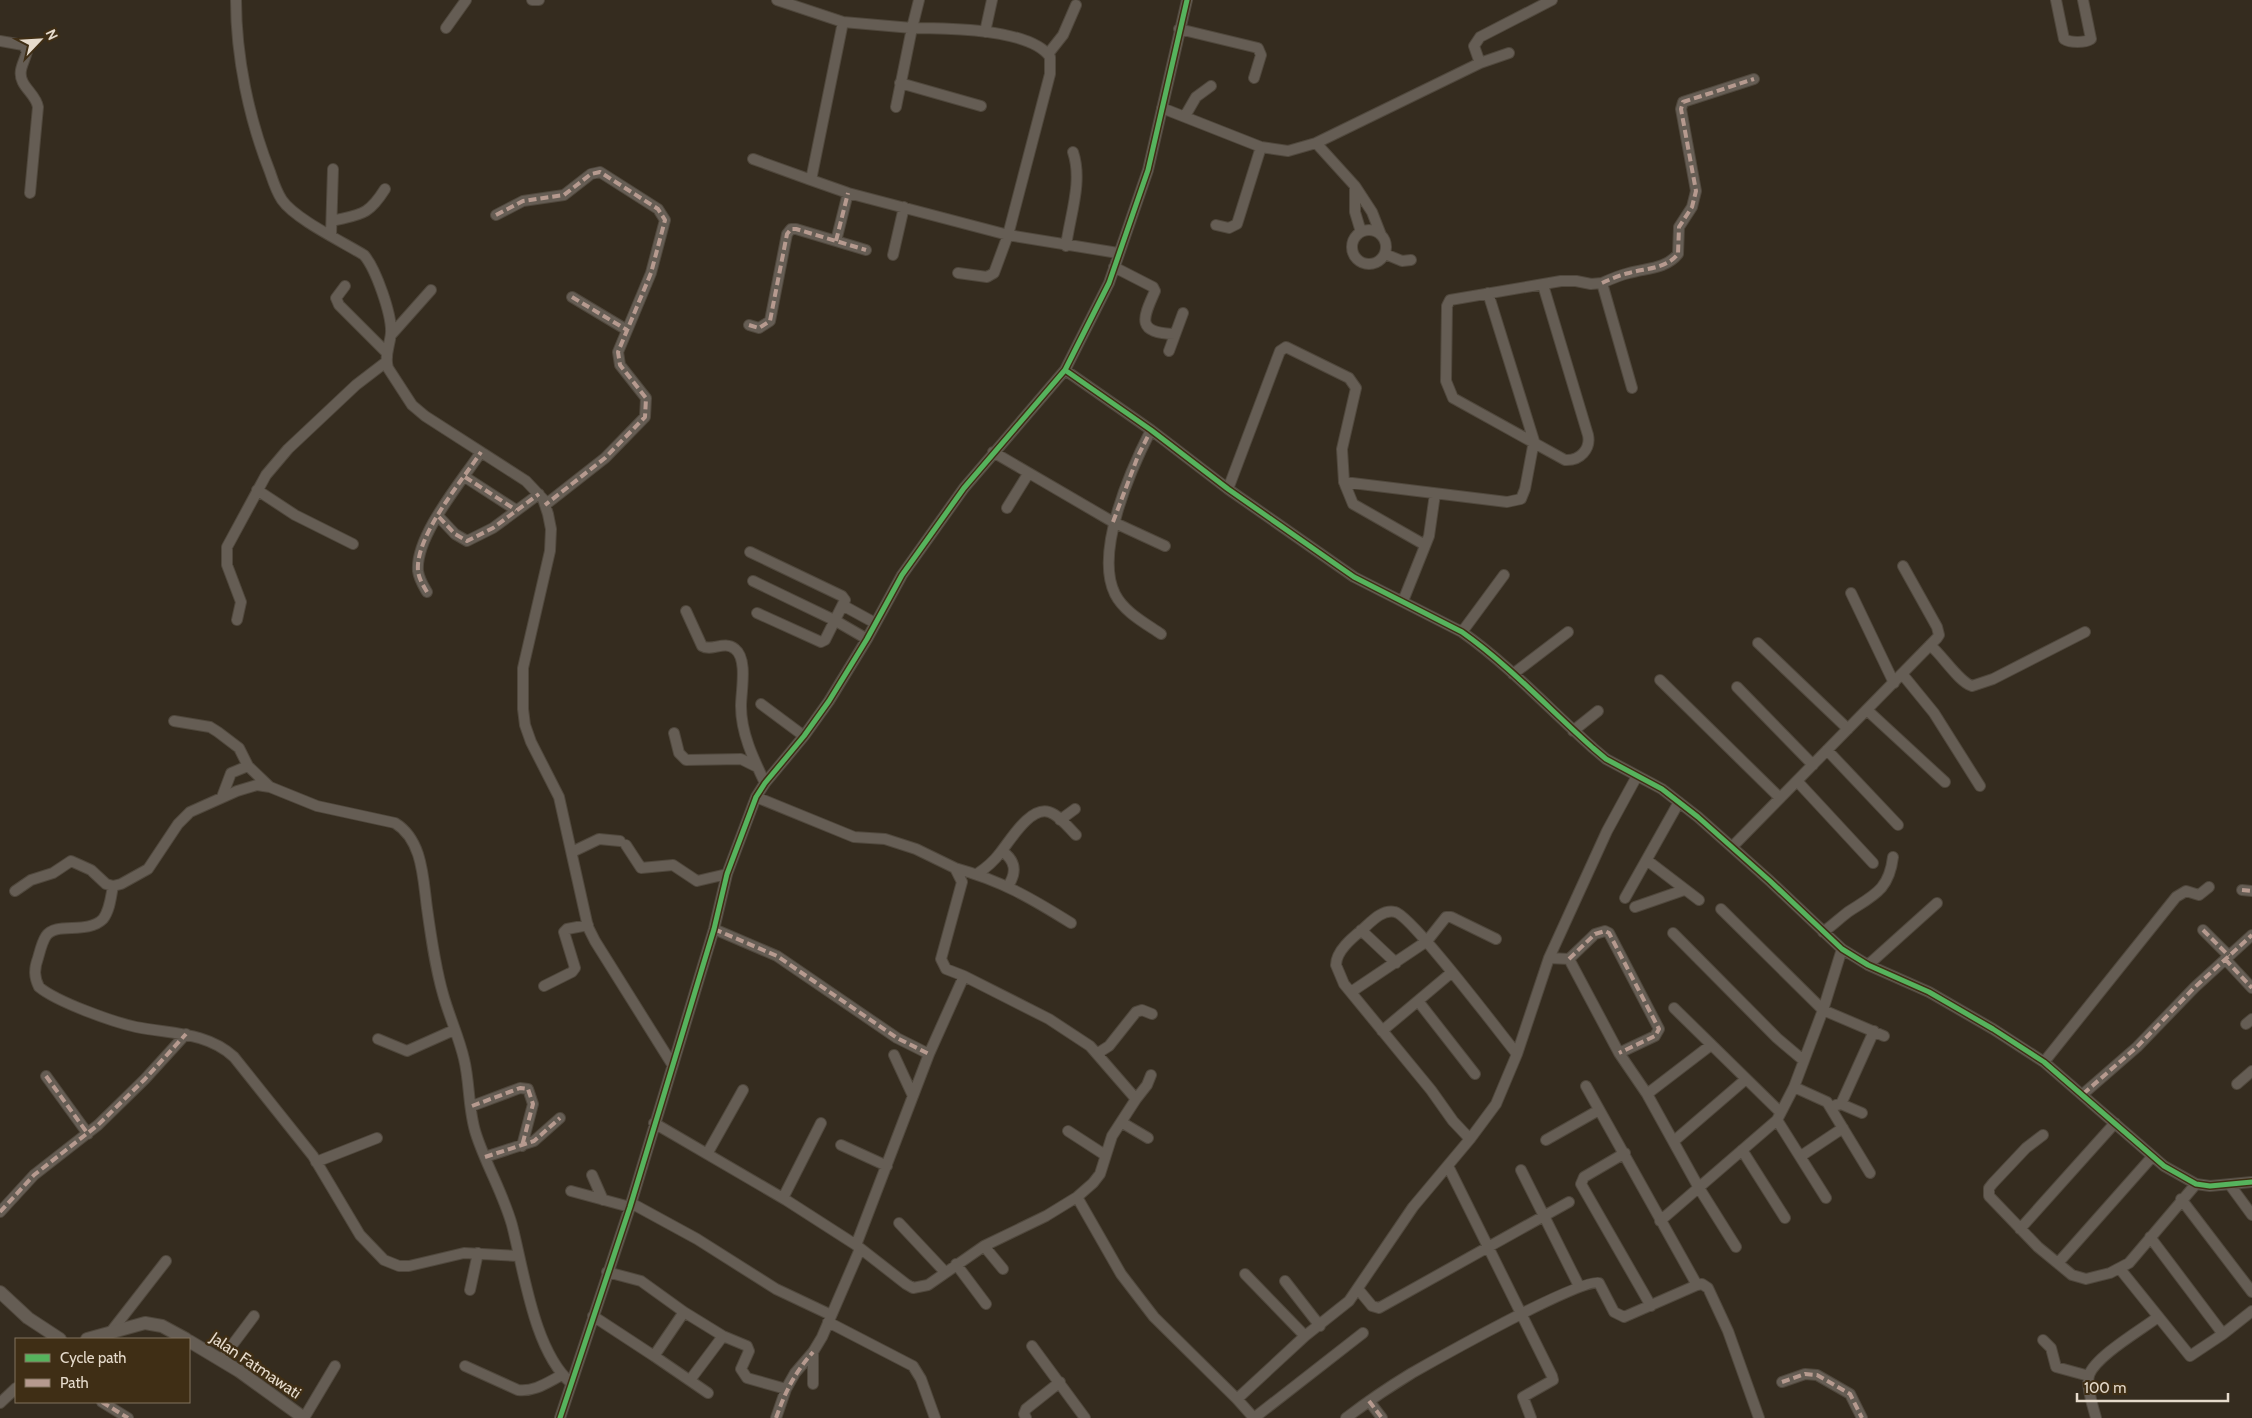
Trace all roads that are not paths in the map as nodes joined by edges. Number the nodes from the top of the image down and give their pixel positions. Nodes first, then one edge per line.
1 (236, 0) edge
2 (466, 0) edge
3 (532, 0) edge
4 (539, 0) edge
5 (777, 0) edge
6 (919, 0) edge
7 (992, 0) edge
8 (1186, 0) edge
9 (1552, 0) edge
10 (2056, 0) edge
11 (2083, 0) edge
12 (1076, 5) dead end
13 (843, 22) junction
14 (446, 28) dead end
15 (912, 28) junction
16 (1179, 29) junction
17 (985, 32) junction
18 (0, 41) edge
19 (1509, 53) dead end
20 (1048, 54) junction
21 (1480, 63) junction
22 (1254, 78) dead end
23 (1754, 79) dead end
24 (900, 84) junction
25 (1211, 86) dead end
26 (981, 106) dead end
27 (896, 107) dead end
28 (1162, 108) junction
29 (1185, 116) junction
30 (1316, 143) junction
31 (1261, 147) junction
32 (1073, 152) dead end
33 (753, 159) dead end
34 (333, 169) dead end
35 (812, 180) junction
36 (1355, 186) junction
37 (385, 190) dead end
38 (30, 193) dead end
39 (848, 193) junction
40 (904, 207) junction
41 (496, 215) dead end
42 (332, 221) junction
43 (1216, 224) dead end
44 (1361, 232) junction
45 (331, 235) junction
46 (1008, 235) junction
47 (1381, 235) junction
48 (836, 241) junction
49 (1066, 246) junction
50 (866, 250) dead end
51 (1118, 253) junction
52 (1385, 254) junction
53 (893, 255) dead end
54 (1411, 260) dead end
55 (1114, 267) junction
56 (958, 273) dead end
57 (1602, 283) junction
58 (1542, 285) junction
59 (345, 286) dead end
60 (431, 290) dead end
61 (1488, 294) junction
62 (572, 297) dead end
63 (1183, 313) dead end
64 (749, 326) dead end
65 (627, 330) junction
66 (1175, 334) junction
67 (391, 335) junction
68 (1169, 351) dead end
69 (387, 357) junction
70 (1065, 370) junction
71 (1632, 388) dead end
72 (1151, 430) junction
73 (1534, 441) junction
74 (481, 452) junction
75 (993, 452) junction
76 (1028, 474) junction
77 (465, 477) junction
78 (1344, 482) junction
79 (1228, 489) junction
80 (257, 490) junction
81 (539, 494) junction
82 (1435, 494) junction
83 (545, 505) junction
84 (1007, 508) dead end
85 (516, 510) junction
86 (439, 517) junction
87 (1113, 522) junction
88 (353, 544) dead end
89 (1165, 546) dead end
90 (1425, 546) junction
91 (750, 552) dead end
92 (1903, 566) dead end
93 (1504, 575) dead end
94 (753, 581) dead end
95 (427, 592) dead end
96 (1851, 593) dead end
97 (1403, 601) junction
98 (844, 606) junction
99 (686, 611) dead end
100 (757, 613) dead end
101 (237, 620) dead end
102 (836, 621) junction
103 (875, 623) junction
104 (1462, 632) junction
105 (1568, 632) dead end
106 (2085, 632) dead end
107 (1161, 634) dead end
108 (867, 639) junction
109 (1758, 643) dead end
110 (1930, 645) junction
111 (1513, 674) junction
112 (1903, 675) junction
113 (1660, 680) dead end
114 (1894, 684) junction
115 (1737, 687) dead end
116 (761, 704) dead end
117 (1867, 710) junction
118 (1598, 711) dead end
119 (174, 721) dead end
120 (1848, 730) junction
121 (1573, 731) junction
122 (674, 733) dead end
123 (804, 736) junction
124 (1827, 750) junction
125 (1813, 765) junction
126 (248, 766) junction
127 (757, 767) junction
128 (1637, 776) junction
129 (1797, 781) junction
130 (1945, 782) dead end
131 (765, 783) junction
132 (1980, 786) dead end
133 (270, 787) junction
134 (222, 797) junction
135 (756, 797) junction
136 (1780, 798) junction
137 (1679, 802) junction
138 (1075, 809) dead end
139 (1060, 820) junction
140 (1898, 824) dead end
141 (1076, 835) dead end
142 (1732, 847) junction
143 (1002, 851) junction
144 (572, 852) junction
145 (1893, 857) dead end
146 (1648, 861) junction
147 (1873, 863) dead end
148 (955, 868) junction
149 (727, 874) junction
150 (977, 874) junction
151 (113, 886) junction
152 (1008, 886) junction
153 (2209, 888) dead end
154 (1684, 890) junction
155 (15, 891) dead end
156 (1625, 898) dead end
157 (1699, 900) dead end
158 (1937, 903) dead end
159 (1635, 907) dead end
160 (1721, 909) dead end
161 (1071, 923) dead end
162 (588, 925) junction
163 (714, 929) junction
164 (1361, 930) junction
165 (2203, 930) dead end
166 (1824, 932) junction
167 (1674, 933) dead end
168 (2252, 935) edge
169 (1496, 939) dead end
170 (1428, 941) junction
171 (1842, 949) junction
172 (2227, 957) junction
173 (1549, 958) junction
174 (1569, 959) junction
175 (1396, 963) junction
176 (1868, 965) junction
177 (1451, 973) junction
178 (964, 976) junction
179 (544, 986) dead end
180 (2252, 988) edge
181 (1351, 992) junction
182 (1418, 1002) junction
183 (1674, 1008) dead end
184 (1823, 1010) junction
185 (1152, 1014) dead end
186 (454, 1030) junction
187 (1382, 1031) junction
188 (1874, 1031) junction
189 (186, 1034) junction
190 (1884, 1036) dead end
191 (378, 1039) dead end
192 (1711, 1044) junction
193 (1098, 1053) junction
194 (1619, 1053) junction
195 (929, 1054) junction
196 (1517, 1054) junction
197 (894, 1055) dead end
198 (1803, 1060) junction
199 (2044, 1062) junction
200 (672, 1064) junction
201 (2252, 1071) edge
202 (1475, 1074) dead end
203 (1151, 1075) dead end
204 (46, 1076) dead end
205 (1746, 1079) junction
206 (2237, 1084) dead end
207 (1586, 1086) dead end
208 (1794, 1087) junction
209 (743, 1090) dead end
210 (1647, 1094) junction
211 (2083, 1094) junction
212 (913, 1096) junction
213 (1136, 1099) junction
214 (1835, 1105) junction
215 (472, 1106) junction
216 (1599, 1110) junction
217 (1862, 1113) dead end
218 (1778, 1116) junction
219 (560, 1118) dead end
220 (1121, 1122) junction
221 (654, 1123) junction
222 (821, 1123) dead end
223 (2115, 1123) junction
224 (1843, 1128) junction
225 (1068, 1131) dead end
226 (88, 1134) junction
227 (2043, 1135) dead end
228 (377, 1138) dead end
229 (1148, 1138) dead end
230 (1470, 1139) junction
231 (1546, 1140) dead end
232 (1674, 1141) junction
233 (841, 1145) dead end
234 (522, 1146) junction
235 (1742, 1150) junction
236 (1625, 1153) junction
237 (708, 1154) junction
238 (1105, 1155) junction
239 (1801, 1156) junction
240 (485, 1157) junction
241 (2152, 1157) junction
242 (316, 1162) junction
243 (887, 1166) junction
244 (1448, 1166) junction
245 (1521, 1170) dead end
246 (1870, 1173) dead end
247 (592, 1175) dead end
248 (2252, 1182) edge
249 (2196, 1184) junction
250 (2230, 1184) junction
251 (1699, 1188) junction
252 (571, 1191) dead end
253 (1077, 1197) junction
254 (783, 1198) junction
255 (1826, 1198) dead end
256 (2181, 1199) junction
257 (603, 1200) junction
258 (1569, 1202) dead end
259 (630, 1205) junction
260 (0, 1212) edge
261 (2252, 1215) edge
262 (1545, 1216) junction
263 (1785, 1218) dead end
264 (1660, 1221) junction
265 (899, 1224) dead end
266 (2020, 1229) junction
267 (2150, 1237) junction
268 (1489, 1245) junction
269 (984, 1246) junction
270 (858, 1247) junction
271 (1736, 1247) dead end
272 (478, 1253) junction
273 (518, 1256) junction
274 (166, 1261) dead end
275 (2058, 1263) junction
276 (956, 1264) junction
277 (2120, 1269) junction
278 (1003, 1270) dead end
279 (607, 1272) junction
280 (945, 1272) junction
281 (1245, 1274) dead end
282 (1284, 1281) dead end
283 (1697, 1284) junction
284 (1579, 1286) junction
285 (1358, 1289) junction
286 (470, 1290) dead end
287 (0, 1292) edge
288 (2252, 1292) edge
289 (986, 1304) dead end
290 (1651, 1306) junction
291 (684, 1312) junction
292 (2252, 1312) edge
293 (1522, 1314) junction
294 (254, 1316) dead end
295 (593, 1316) junction
296 (2158, 1317) junction
297 (829, 1318) junction
298 (1320, 1326) junction
299 (110, 1333) junction
300 (1364, 1333) dead end
301 (2223, 1334) junction
302 (722, 1336) junction
303 (1305, 1336) junction
304 (58, 1338) edge
305 (92, 1338) edge
306 (184, 1338) edge
307 (2043, 1340) dead end
308 (190, 1341) edge
309 (1032, 1346) dead end
310 (813, 1352) junction
311 (654, 1356) junction
312 (221, 1360) junction
313 (335, 1366) dead end
314 (465, 1366) dead end
315 (562, 1375) junction
316 (2089, 1376) junction
317 (690, 1380) junction
318 (572, 1382) junction
319 (1060, 1382) junction
320 (1782, 1382) dead end
321 (813, 1384) dead end
322 (15, 1389) edge
323 (786, 1389) junction
324 (708, 1393) dead end
325 (1237, 1398) junction
326 (1369, 1400) junction
327 (0, 1403) edge
328 (104, 1403) edge
329 (128, 1418) edge
330 (304, 1418) edge
331 (560, 1418) edge
332 (776, 1418) edge
333 (935, 1418) edge
334 (1026, 1418) edge
335 (1085, 1418) edge
336 (1254, 1418) edge
337 (1346, 1418) edge
338 (1382, 1418) edge
339 (1531, 1418) edge
340 (1760, 1418) edge
341 (1862, 1418) edge
342 (2096, 1418) edge

1 - 45 street
2 - 14 street
3 - 4 street
5 - 13 street
6 - 15 street
7 - 17 street
8 - 16 street
9 - 21 street
10 - 11 street
12 - 20 street
13 - 15 street
13 - 35 street
15 - 17 street
15 - 24 street
16 - 22 street
16 - 28 street
17 - 20 street
18 - 38 street
19 - 21 street
20 - 46 street
21 - 30 street
23 - 57 street
24 - 26 street
24 - 27 street
25 - 29 street
28 - 29 street
28 - 51 street
29 - 31 street
30 - 31 street
30 - 36 street
31 - 43 street
32 - 49 street
33 - 35 street
34 - 42 street
35 - 39 street
36 - 44 street
36 - 47 street
37 - 42 street
39 - 40 street
39 - 48 street
40 - 46 street
40 - 53 street
41 - 65 street
42 - 45 street
44 - 47 street
44 - 52 street
45 - 67 street
46 - 49 street
46 - 56 street
47 - 52 street
48 - 50 street
48 - 64 street
49 - 51 street
51 - 55 street
52 - 54 street
55 - 66 street
55 - 70 street
57 - 58 street
57 - 71 street
58 - 61 street
58 - 73 street
59 - 69 street
60 - 67 street
61 - 73 street
61 - 73 street
62 - 65 street
63 - 66 street
65 - 83 street
66 - 68 street
67 - 69 street
69 - 74 street
69 - 80 street
70 - 72 street
70 - 75 street
72 - 79 street
72 - 87 street
73 - 82 street
74 - 77 street
74 - 81 street
75 - 76 street
75 - 103 street
76 - 84 street
76 - 87 street
77 - 85 street
77 - 86 street
78 - 79 street
78 - 82 street
78 - 90 street
79 - 97 street
80 - 88 street
80 - 101 street
81 - 83 street
81 - 85 street
82 - 90 street
83 - 144 street
85 - 86 street
86 - 95 street
87 - 89 street
87 - 107 street
90 - 97 street
91 - 98 street
92 - 110 street
93 - 104 street
94 - 102 street
96 - 114 street
97 - 104 street
98 - 102 street
98 - 103 street
99 - 127 street
100 - 102 street
102 - 108 street
103 - 108 street
104 - 111 street
105 - 111 street
106 - 110 street
108 - 123 street
109 - 120 street
110 - 112 street
111 - 121 street
112 - 114 street
112 - 132 street
113 - 136 street
114 - 117 street
115 - 125 street
116 - 123 street
117 - 120 street
117 - 130 street
118 - 121 street
119 - 126 street
120 - 124 street
121 - 128 street
122 - 127 street
123 - 131 street
124 - 125 street
124 - 140 street
125 - 129 street
126 - 133 street
126 - 134 street
127 - 131 street
128 - 137 street
128 - 173 street
129 - 136 street
129 - 147 street
131 - 135 street
133 - 134 street
133 - 186 street
134 - 151 street
135 - 148 street
135 - 149 street
136 - 142 street
137 - 142 street
137 - 146 street
138 - 139 street
139 - 141 street
139 - 143 street
142 - 166 street
143 - 150 street
143 - 152 street
144 - 149 street
144 - 162 street
145 - 166 street
146 - 154 street
146 - 156 street
148 - 150 street
148 - 178 street
149 - 163 street
150 - 152 street
151 - 155 street
151 - 189 street
152 - 161 street
153 - 199 street
154 - 157 street
154 - 159 street
158 - 176 street
160 - 184 street
162 - 179 street
162 - 200 street
163 - 195 street
163 - 200 street
164 - 170 street
164 - 175 street
164 - 181 street
165 - 172 street
166 - 171 street
167 - 198 street
168 - 172 street
169 - 170 street
170 - 175 street
170 - 177 street
171 - 176 street
171 - 184 street
172 - 180 street
172 - 211 street
173 - 174 street
173 - 196 street
174 - 194 street
174 - 194 street
175 - 181 street
176 - 199 street
177 - 182 street
177 - 196 street
178 - 193 street
178 - 195 street
181 - 187 street
182 - 187 street
182 - 202 street
183 - 192 street
184 - 188 street
184 - 198 street
185 - 193 street
186 - 191 street
186 - 215 street
187 - 230 street
188 - 190 street
188 - 214 street
189 - 226 street
189 - 242 street
192 - 205 street
192 - 210 street
193 - 213 street
194 - 210 street
195 - 212 street
196 - 230 street
197 - 212 street
198 - 208 street
199 - 211 street
200 - 221 street
201 - 206 street
203 - 213 street
204 - 226 street
205 - 218 street
205 - 232 street
207 - 216 street
208 - 214 street
208 - 218 street
209 - 237 street
210 - 232 street
211 - 223 street
212 - 243 street
213 - 220 street
214 - 217 street
214 - 224 street
215 - 234 street
215 - 240 street
216 - 231 street
216 - 236 street
218 - 235 street
218 - 239 street
219 - 234 street
220 - 229 street
220 - 238 street
221 - 237 street
221 - 259 street
222 - 254 street
223 - 241 street
223 - 266 street
224 - 239 street
224 - 246 street
225 - 238 street
226 - 260 street
227 - 266 street
228 - 242 street
230 - 244 street
232 - 251 street
233 - 243 street
234 - 240 street
235 - 251 street
235 - 263 street
236 - 264 street
236 - 290 street
237 - 254 street
238 - 253 street
239 - 255 street
240 - 273 street
241 - 249 street
241 - 275 street
242 - 272 street
243 - 270 street
244 - 268 street
244 - 285 street
245 - 262 street
247 - 257 street
248 - 250 street
249 - 250 street
249 - 256 street
250 - 261 street
251 - 264 street
251 - 271 street
252 - 257 street
253 - 269 street
253 - 325 street
254 - 270 street
256 - 267 street
256 - 288 street
257 - 259 street
258 - 262 street
259 - 279 street
259 - 297 street
262 - 268 street
262 - 284 street
264 - 283 street
265 - 280 street
266 - 275 street
267 - 277 street
267 - 301 street
268 - 285 street
268 - 293 street
269 - 276 street
269 - 278 street
270 - 280 street
270 - 297 street
272 - 273 street
272 - 286 street
273 - 315 street
274 - 299 street
275 - 277 street
276 - 280 street
276 - 289 street
277 - 296 street
279 - 291 street
279 - 295 street
281 - 303 street
282 - 298 street
283 - 290 street
283 - 340 street
284 - 290 street
284 - 293 street
285 - 298 street
287 - 304 street
291 - 302 street
291 - 311 street
292 - 301 street
293 - 326 street
293 - 339 street
294 - 312 street
295 - 311 street
295 - 318 street
296 - 301 street
296 - 316 street
297 - 310 street
297 - 333 street
298 - 303 street
299 - 305 street, Jalan Fatmawati
299 - 306 street, Jalan Fatmawati
300 - 336 street
302 - 317 street
302 - 323 street
303 - 325 street
307 - 316 street
308 - 312 street, Jalan Fatmawati
309 - 319 street
310 - 321 street
310 - 323 street
311 - 317 street
312 - 330 street, Jalan Fatmawati
313 - 330 street
314 - 315 street
315 - 318 street
316 - 342 street
317 - 324 street
318 - 331 street
319 - 334 street
319 - 335 street
320 - 341 street
322 - 327 street
323 - 332 street
325 - 336 street
326 - 337 street
326 - 338 street
328 - 329 street

